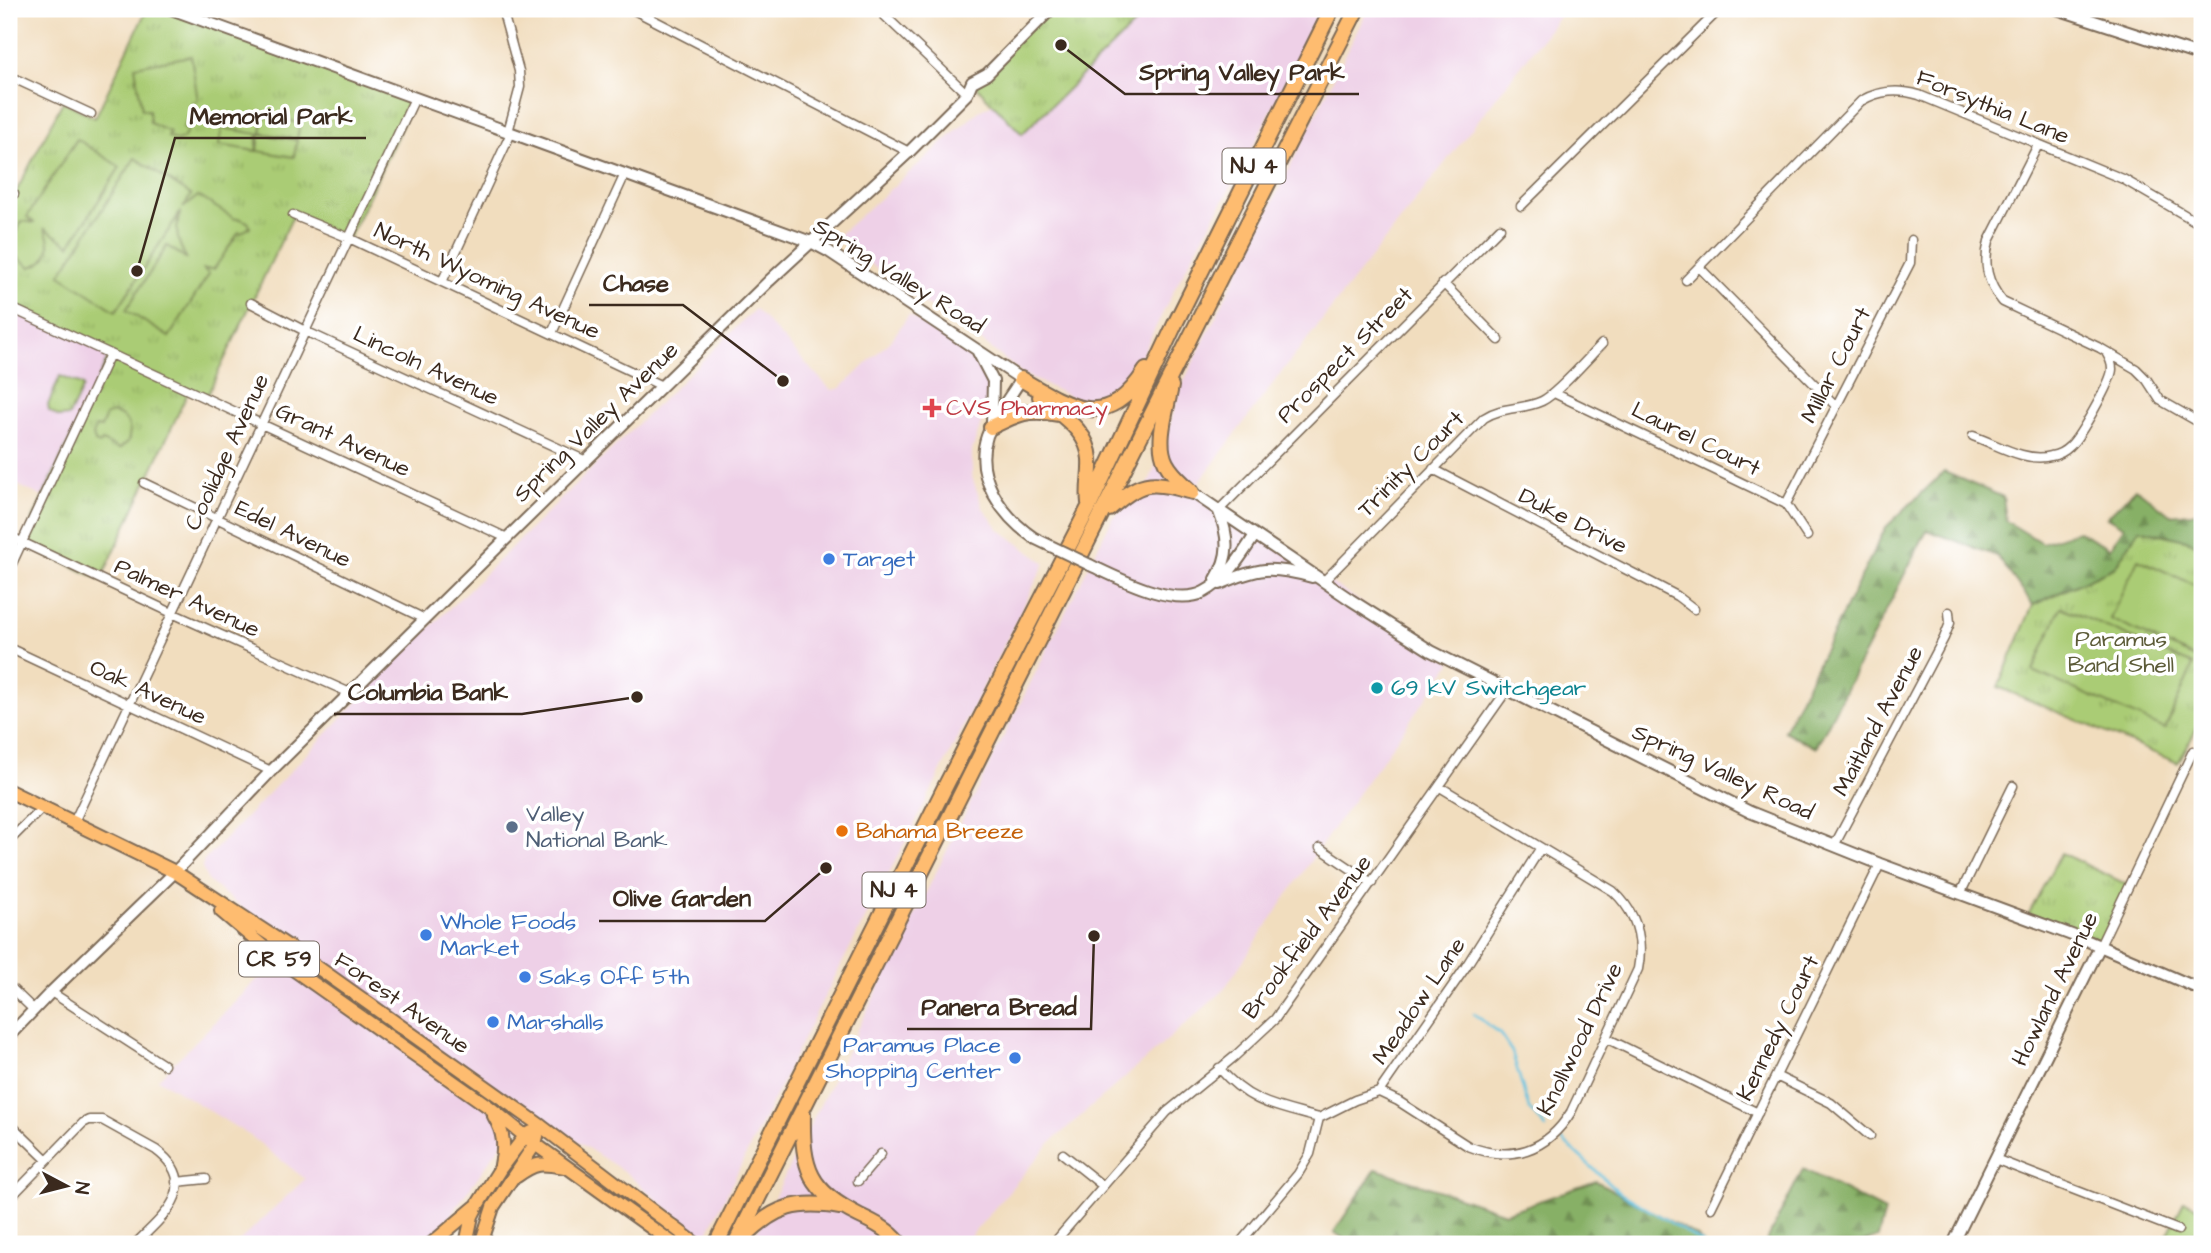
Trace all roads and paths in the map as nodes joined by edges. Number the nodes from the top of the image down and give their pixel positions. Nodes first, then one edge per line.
1 (171, 9) edge
2 (502, 9) edge
3 (632, 9) edge
4 (881, 9) edge
5 (1051, 9) edge
6 (1332, 9) edge
7 (1357, 9) edge
8 (1720, 9) edge
9 (2057, 9) edge
10 (195, 13) edge
11 (2202, 56) edge
12 (9, 75) edge
13 (967, 94) junction
14 (415, 98) junction
15 (91, 114) dead end
16 (509, 132) junction
17 (2038, 145) junction
18 (909, 152) junction
19 (625, 174) junction
20 (1521, 206) dead end
21 (293, 215) dead end
22 (2202, 225) edge
23 (1500, 228) dead end
24 (349, 238) junction
25 (1911, 240) dead end
26 (811, 242) junction
27 (1699, 267) junction
28 (1686, 279) dead end
29 (442, 282) junction
30 (1443, 283) junction
31 (251, 303) dead end
32 (9, 307) edge
33 (1175, 324) junction
34 (305, 331) junction
35 (552, 333) junction
36 (1499, 340) dead end
37 (1602, 344) dead end
38 (974, 346) junction
39 (2103, 349) junction
40 (110, 354) junction
41 (1174, 369) junction
42 (1021, 379) junction
43 (663, 386) junction
44 (1555, 393) junction
45 (1835, 405) junction
46 (1058, 414) junction
47 (262, 423) junction
48 (2202, 424) edge
49 (991, 427) junction
50 (1973, 436) dead end
51 (586, 461) junction
52 (1433, 469) junction
53 (144, 484) dead end
54 (1192, 492) junction
55 (1786, 504) junction
56 (1090, 505) junction
57 (1218, 511) junction
58 (1102, 514) junction
59 (217, 519) junction
60 (1255, 535) junction
61 (9, 536) edge
62 (1807, 536) dead end
63 (507, 538) junction
64 (22, 542) junction
65 (9, 570) edge
66 (1324, 581) junction
67 (1211, 587) junction
68 (1695, 609) dead end
69 (1949, 612) dead end
70 (172, 613) junction
71 (425, 619) junction
72 (9, 648) edge
73 (1507, 690) junction
74 (350, 693) junction
75 (129, 705) junction
76 (2193, 751) dead end
77 (271, 771) junction
78 (2013, 786) dead end
79 (1440, 787) junction
80 (9, 791) edge
81 (43, 807) junction
82 (74, 822) junction
83 (9, 841) edge
84 (1834, 846) junction
85 (1320, 848) dead end
86 (1540, 849) junction
87 (1880, 864) junction
88 (175, 872) junction
89 (1372, 883) junction
90 (1961, 892) junction
91 (2100, 946) junction
92 (9, 986) edge
93 (2202, 990) edge
94 (51, 992) junction
95 (34, 1010) junction
96 (9, 1036) edge
97 (1606, 1038) junction
98 (164, 1065) dead end
99 (1219, 1068) junction
100 (1776, 1076) junction
101 (1379, 1093) junction
102 (489, 1107) junction
103 (803, 1110) junction
104 (1758, 1113) junction
105 (1319, 1118) junction
106 (9, 1123) edge
107 (541, 1126) junction
108 (1870, 1136) dead end
109 (530, 1140) junction
110 (881, 1154) dead end
111 (1063, 1154) dead end
112 (1996, 1158) junction
113 (47, 1160) junction
114 (568, 1168) junction
115 (500, 1169) junction
116 (206, 1179) dead end
117 (511, 1180) junction
118 (858, 1181) dead end
119 (177, 1182) junction
120 (1103, 1186) junction
121 (9, 1199) edge
122 (478, 1205) junction
123 (843, 1208) junction
124 (1711, 1208) dead end
125 (2178, 1230) dead end
126 (692, 1241) edge
127 (135, 1244) edge
128 (431, 1244) edge
129 (466, 1244) edge
130 (481, 1244) edge
131 (674, 1244) edge
132 (716, 1244) edge
133 (736, 1244) edge
134 (900, 1244) edge
135 (1053, 1244) edge
136 (1239, 1244) edge
137 (1953, 1244) edge

1 - 10 street, Spring Valley Road
2 - 16 street
3 - 18 street
4 - 13 street
5 - 13 street, Spring Valley Avenue
6 - 33 highway, NJ 4
7 - 41 highway, NJ 4
8 - 20 street
9 - 11 street
10 - 14 street, Spring Valley Road
12 - 15 street
13 - 18 street, Spring Valley Avenue
14 - 16 street, Spring Valley Road
14 - 24 street, Coolidge Avenue
16 - 19 street, Spring Valley Road
16 - 29 street
17 - 22 street, Forsythia Lane
17 - 27 street, Forsythia Lane
17 - 39 street
18 - 26 street, Spring Valley Avenue
19 - 26 street, Spring Valley Road
19 - 35 street
21 - 24 street, North Wyoming Avenue
23 - 30 street, Prospect Street
24 - 29 street, North Wyoming Avenue
24 - 34 street, Coolidge Avenue
25 - 45 street, Millar Court
26 - 38 street, Spring Valley Road
26 - 43 street, Spring Valley Avenue
27 - 28 street, Forsythia Lane
27 - 45 street
29 - 35 street, North Wyoming Avenue
30 - 36 street
30 - 57 street, Prospect Street
31 - 34 street, Lincoln Avenue
32 - 40 street, Grant Avenue
33 - 42 highway
33 - 56 highway, NJ 4
34 - 47 street, Coolidge Avenue
34 - 51 street, Lincoln Avenue
35 - 43 street, North Wyoming Avenue
37 - 44 street, Trinity Court
38 - 42 street, Spring Valley Road
38 - 49 street
39 - 48 street
39 - 50 street
40 - 47 street, Grant Avenue
40 - 64 street
41 - 54 highway
41 - 58 highway, NJ 4
42 - 46 highway
42 - 49 street
43 - 51 street, Spring Valley Avenue
44 - 52 street, Trinity Court
44 - 55 street, Laurel Court
45 - 55 street, Millar Court
46 - 49 highway
46 - 56 highway
47 - 59 street, Coolidge Avenue
47 - 63 street, Grant Avenue
49 - 67 street, bridge
51 - 63 street, Spring Valley Avenue
52 - 66 street, Trinity Court
52 - 68 street, Duke Drive
53 - 59 street, Edel Avenue
54 - 57 street, Spring Valley Road
54 - 58 highway
55 - 62 street
56 - 132 highway, NJ 4
57 - 60 street, Spring Valley Road
57 - 67 street
58 - 103 highway, NJ 4
59 - 70 street, Coolidge Avenue
59 - 71 street, Edel Avenue
60 - 66 street, Spring Valley Road
60 - 67 street
61 - 64 street, Palmer Avenue
63 - 71 street, Spring Valley Avenue
64 - 65 street
64 - 70 street, Palmer Avenue
66 - 67 street
66 - 73 street, Spring Valley Road
69 - 84 street, Maitland Avenue
70 - 74 street, Palmer Avenue
70 - 75 street, Coolidge Avenue
71 - 74 street, Spring Valley Avenue
72 - 75 street, Oak Avenue
73 - 79 street, Brookfield Avenue
73 - 84 street, Spring Valley Road
74 - 77 street, Spring Valley Avenue
75 - 77 street, Oak Avenue
75 - 82 street, Coolidge Avenue
76 - 91 street, Howland Avenue
77 - 88 street, Spring Valley Avenue
78 - 90 street
79 - 86 street, Knollwood Drive
79 - 89 street, Brookfield Avenue
80 - 81 main road, CR 59
81 - 82 main road, CR 59
81 - 83 street
82 - 88 main road, CR 59
84 - 87 street, Spring Valley Road
85 - 89 street
86 - 97 street, Knollwood Drive
86 - 101 street, Meadow Lane
87 - 90 street, Spring Valley Road
87 - 100 street, Kennedy Court
88 - 94 street, Spring Valley Avenue
88 - 102 main road, Forest Avenue / CR 59
88 - 107 main road, Forest Avenue / CR 59
89 - 99 street, Brookfield Avenue
90 - 91 street, Spring Valley Road
91 - 93 street, Spring Valley Road
91 - 112 street, Howland Avenue
92 - 95 street
94 - 95 street, Spring Valley Avenue
94 - 98 street
95 - 96 street, Spring Valley Avenue
97 - 101 street, Knollwood Drive
97 - 104 street
99 - 105 street
99 - 120 street, Brookfield Avenue
100 - 104 street, Kennedy Court
100 - 108 street
101 - 105 street, Meadow Lane
102 - 109 main road, Forest Avenue / CR 59
102 - 115 main road
103 - 123 highway
103 - 133 highway, NJ 4
104 - 124 street, Kennedy Court
105 - 136 street
106 - 113 street
107 - 109 main road
107 - 126 main road, Forest Avenue / CR 59
109 - 114 main road, Forest Avenue / CR 59
109 - 115 main road
109 - 117 main road
110 - 118 street
111 - 120 street
112 - 125 street
112 - 137 street, Howland Avenue
113 - 119 street
113 - 121 street
114 - 117 main road
114 - 131 main road, Forest Avenue / CR 59
115 - 122 main road
116 - 119 street
117 - 130 main road
119 - 127 street
120 - 135 street, Brookfield Avenue
122 - 128 main road
122 - 129 main road
123 - 133 highway
123 - 134 highway

